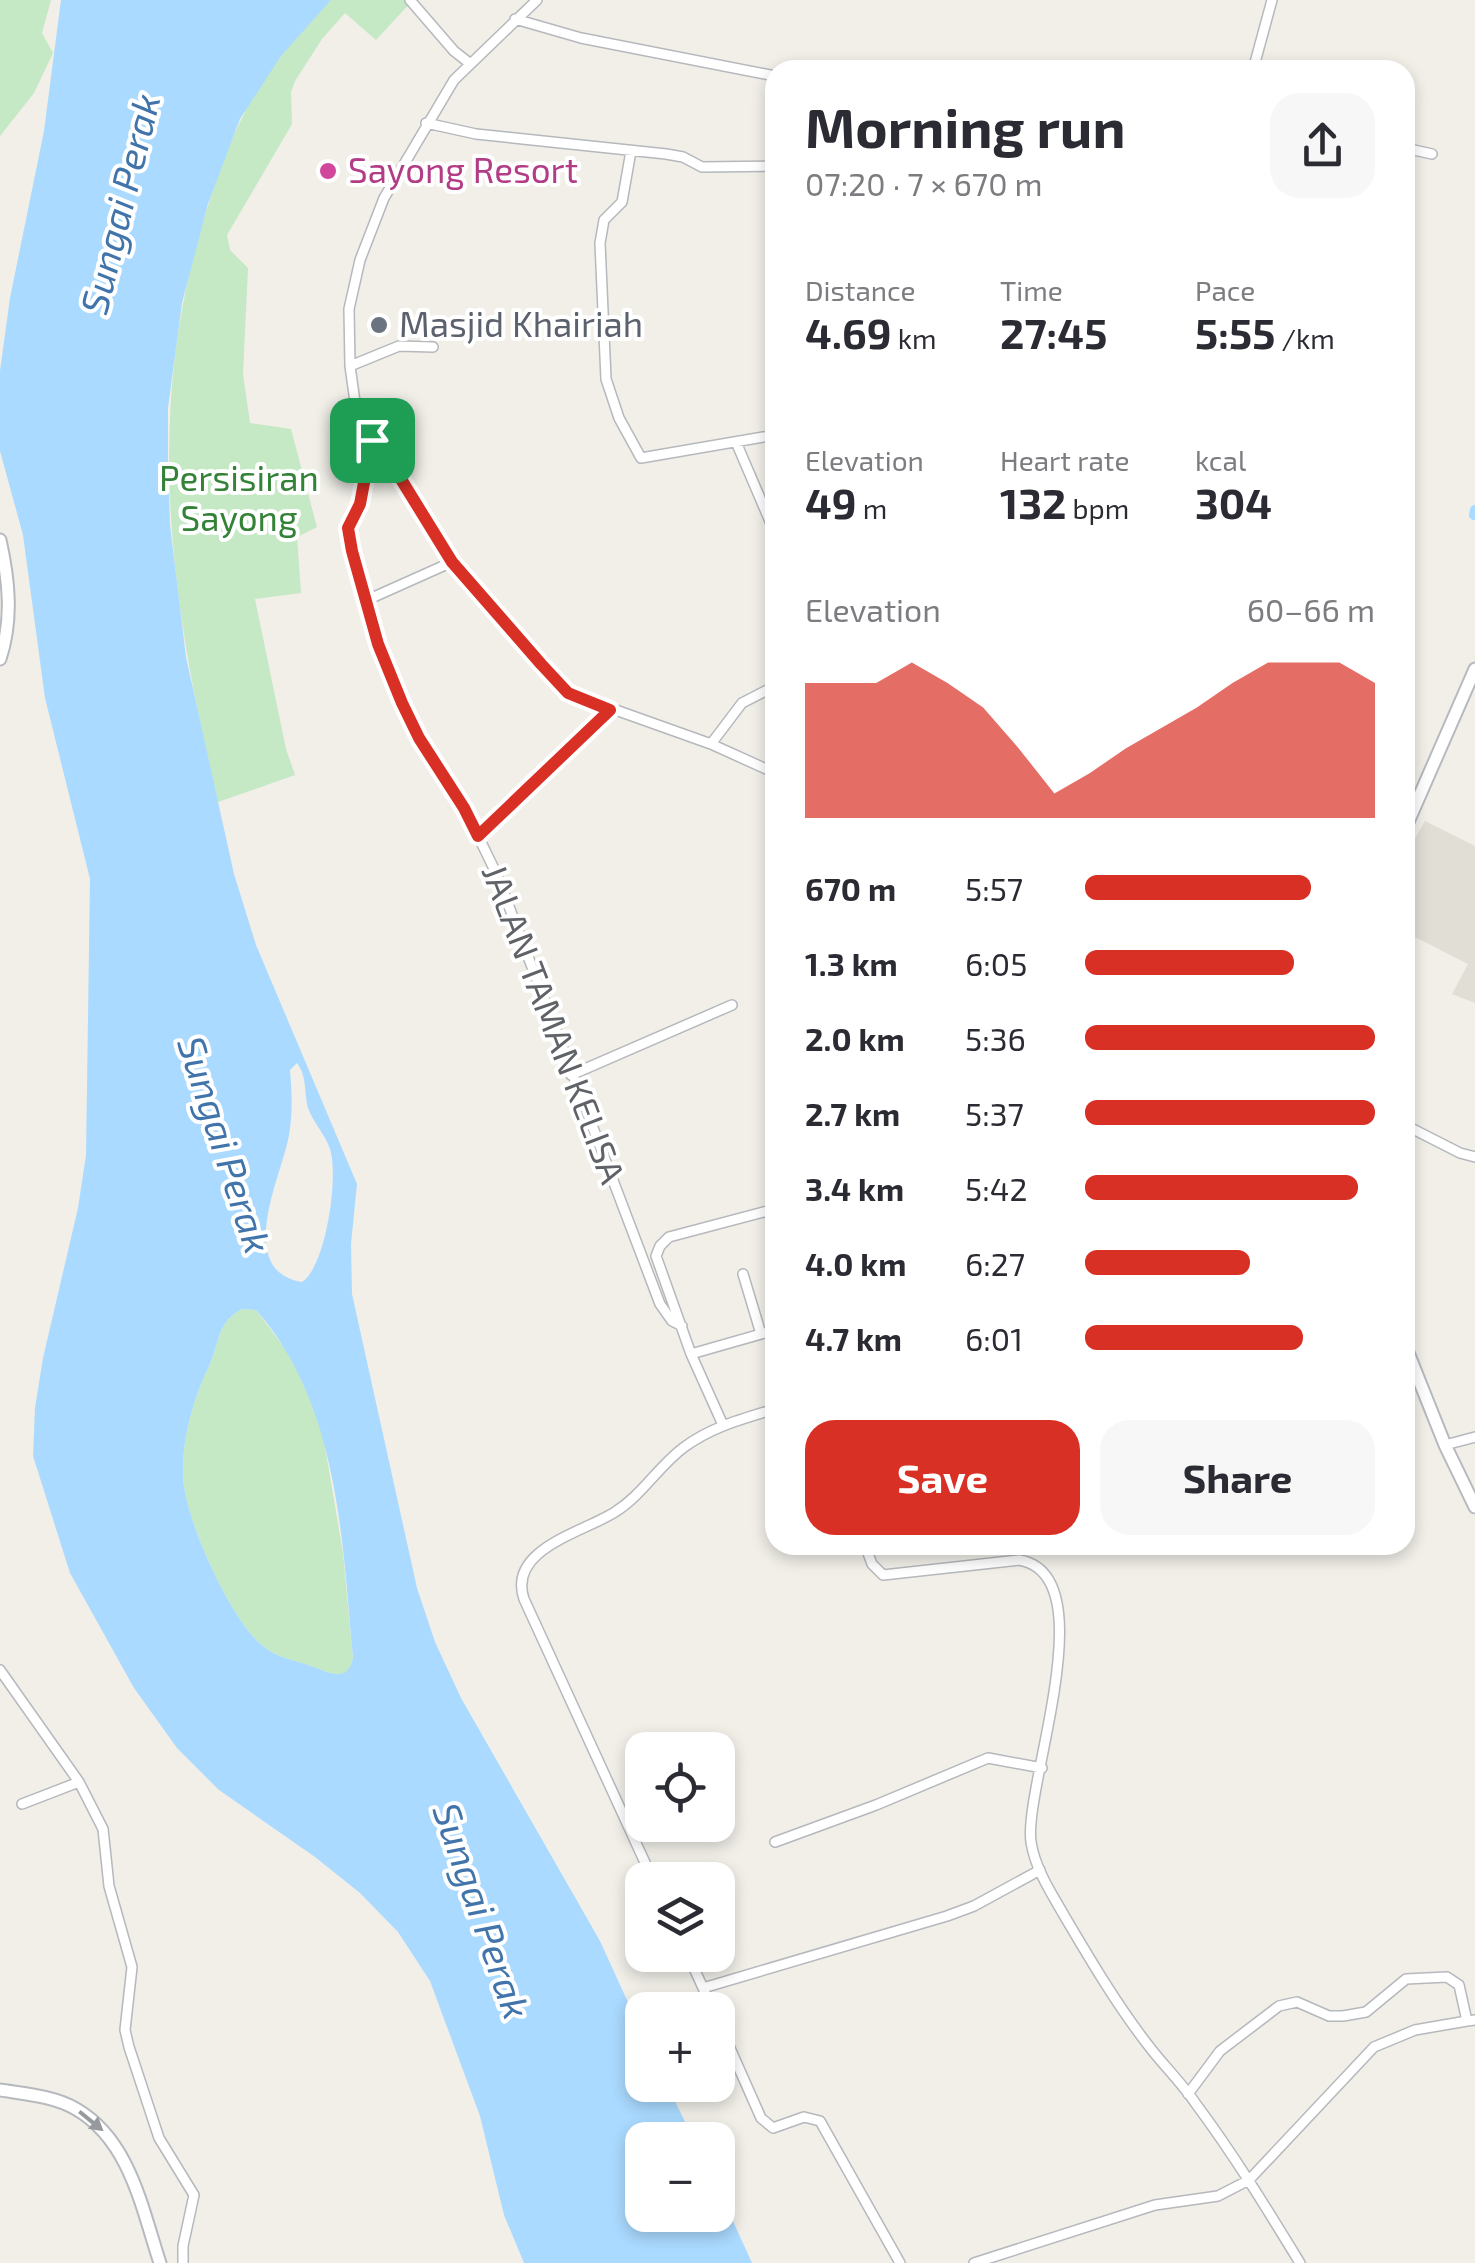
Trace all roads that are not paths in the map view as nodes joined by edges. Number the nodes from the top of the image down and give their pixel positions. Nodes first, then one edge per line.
1 (410, 0) edge
2 (537, 0) edge
3 (1272, 0) edge
4 (515, 19) junction
5 (1256, 60) edge
6 (468, 62) junction
7 (765, 74) edge
8 (426, 123) junction
9 (1415, 150) edge
10 (631, 151) junction
11 (1432, 154) dead end
12 (765, 166) edge
13 (433, 348) dead end
14 (350, 366) junction
15 (765, 437) edge
16 (372, 440) junction
17 (736, 442) junction
18 (765, 510) edge
19 (0, 540) edge
20 (452, 562) junction
21 (367, 600) junction
22 (0, 659) edge
23 (1475, 668) edge
24 (765, 691) edge
25 (610, 710) junction
26 (711, 744) junction
27 (765, 768) edge
28 (1415, 807) edge
29 (478, 836) junction
30 (732, 1005) dead end
31 (571, 1076) junction
32 (1415, 1130) edge
33 (1475, 1157) edge
34 (765, 1212) edge
35 (743, 1274) dead end
36 (682, 1326) junction
37 (765, 1333) edge
38 (761, 1334) junction
39 (691, 1354) junction
40 (1415, 1370) edge
41 (765, 1412) edge
42 (723, 1424) junction
43 (1475, 1437) edge
44 (1445, 1445) junction
45 (1475, 1507) edge
46 (869, 1555) edge
47 (0, 1670) edge
48 (1042, 1768) junction
49 (79, 1782) junction
50 (22, 1804) dead end
51 (775, 1842) dead end
52 (645, 1862) edge
53 (1040, 1870) junction
54 (696, 1972) edge
55 (703, 1988) junction
56 (705, 1992) edge
57 (1471, 2020) edge
58 (735, 2059) edge
59 (0, 2090) edge
60 (1188, 2094) junction
61 (1248, 2180) junction
62 (160, 2263) edge
63 (183, 2263) edge
64 (900, 2263) edge
65 (974, 2263) edge
66 (1300, 2263) edge

1 - 6 street
2 - 4 street
3 - 5 street
4 - 6 street
4 - 7 street
6 - 8 street
8 - 10 street
8 - 14 street
9 - 11 street
10 - 12 street
10 - 17 street
13 - 14 street
14 - 16 street
15 - 17 street
16 - 20 street
16 - 21 street, JALAN TAMAN KELISA
17 - 18 street
19 - 22 street
20 - 21 street
20 - 25 street
21 - 29 street, JALAN TAMAN KELISA
23 - 28 street
24 - 26 street
25 - 26 street
25 - 29 street
26 - 27 street
29 - 31 street, JALAN TAMAN KELISA
30 - 31 street
31 - 36 street, JALAN TAMAN KELISA
32 - 33 street
34 - 36 street
35 - 38 street
36 - 39 street
37 - 38 street
38 - 39 street
39 - 42 street
40 - 44 street
41 - 42 street
42 - 52 street
43 - 44 street
44 - 45 street
46 - 48 street
47 - 49 street
48 - 51 street
48 - 53 street
49 - 50 street
49 - 63 street
53 - 55 street
53 - 60 street
54 - 55 street
55 - 56 street
57 - 60 street
57 - 61 street
58 - 64 street
59 -> 62 street
60 - 61 street
61 - 65 street
61 - 66 street

